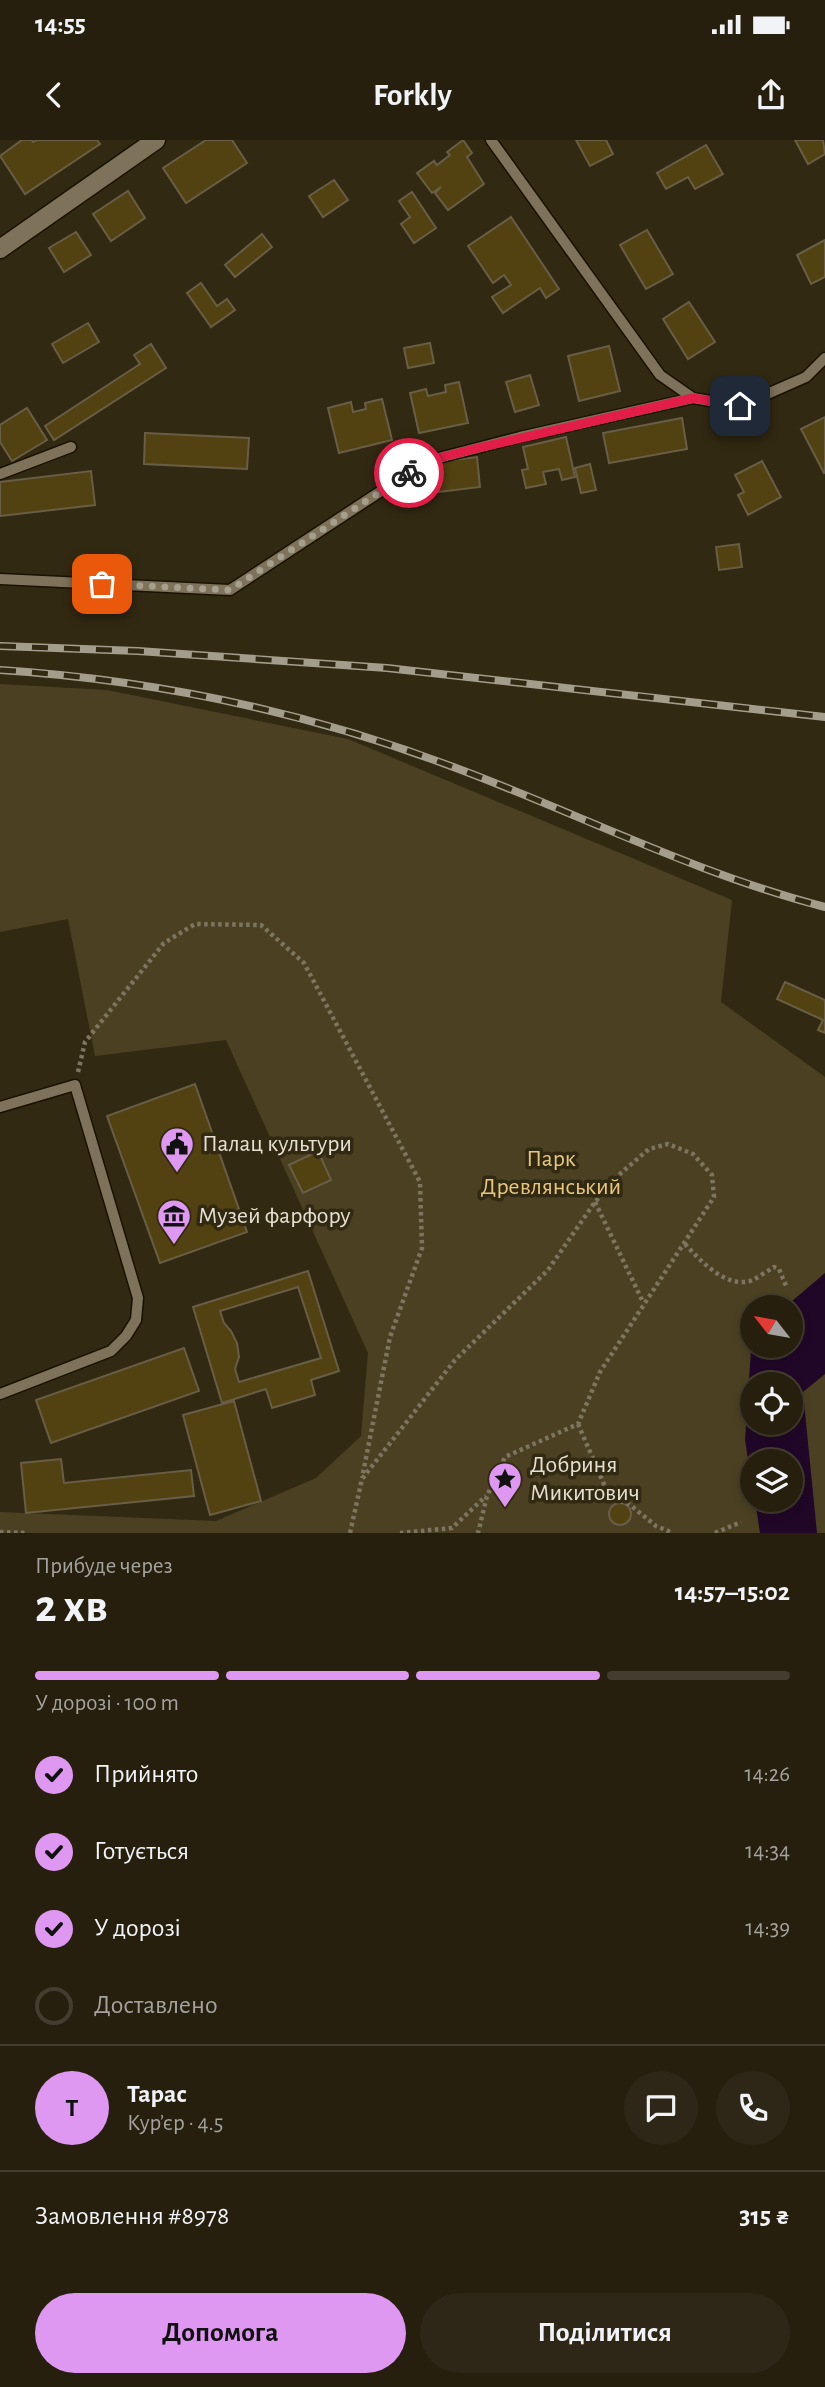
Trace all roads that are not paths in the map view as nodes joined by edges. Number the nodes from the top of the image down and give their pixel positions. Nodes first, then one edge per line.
1 (156, 140) edge
2 (491, 140) edge
3 (0, 249) edge
4 (825, 358) edge
5 (693, 398) junction
6 (71, 447) dead end
7 (0, 474) edge
8 (0, 579) edge
9 (0, 1107) edge
10 (0, 1394) edge

1 - 3 street
2 - 5 lane
4 - 5 lane
5 - 8 lane
6 - 7 lane
9 - 10 lane

